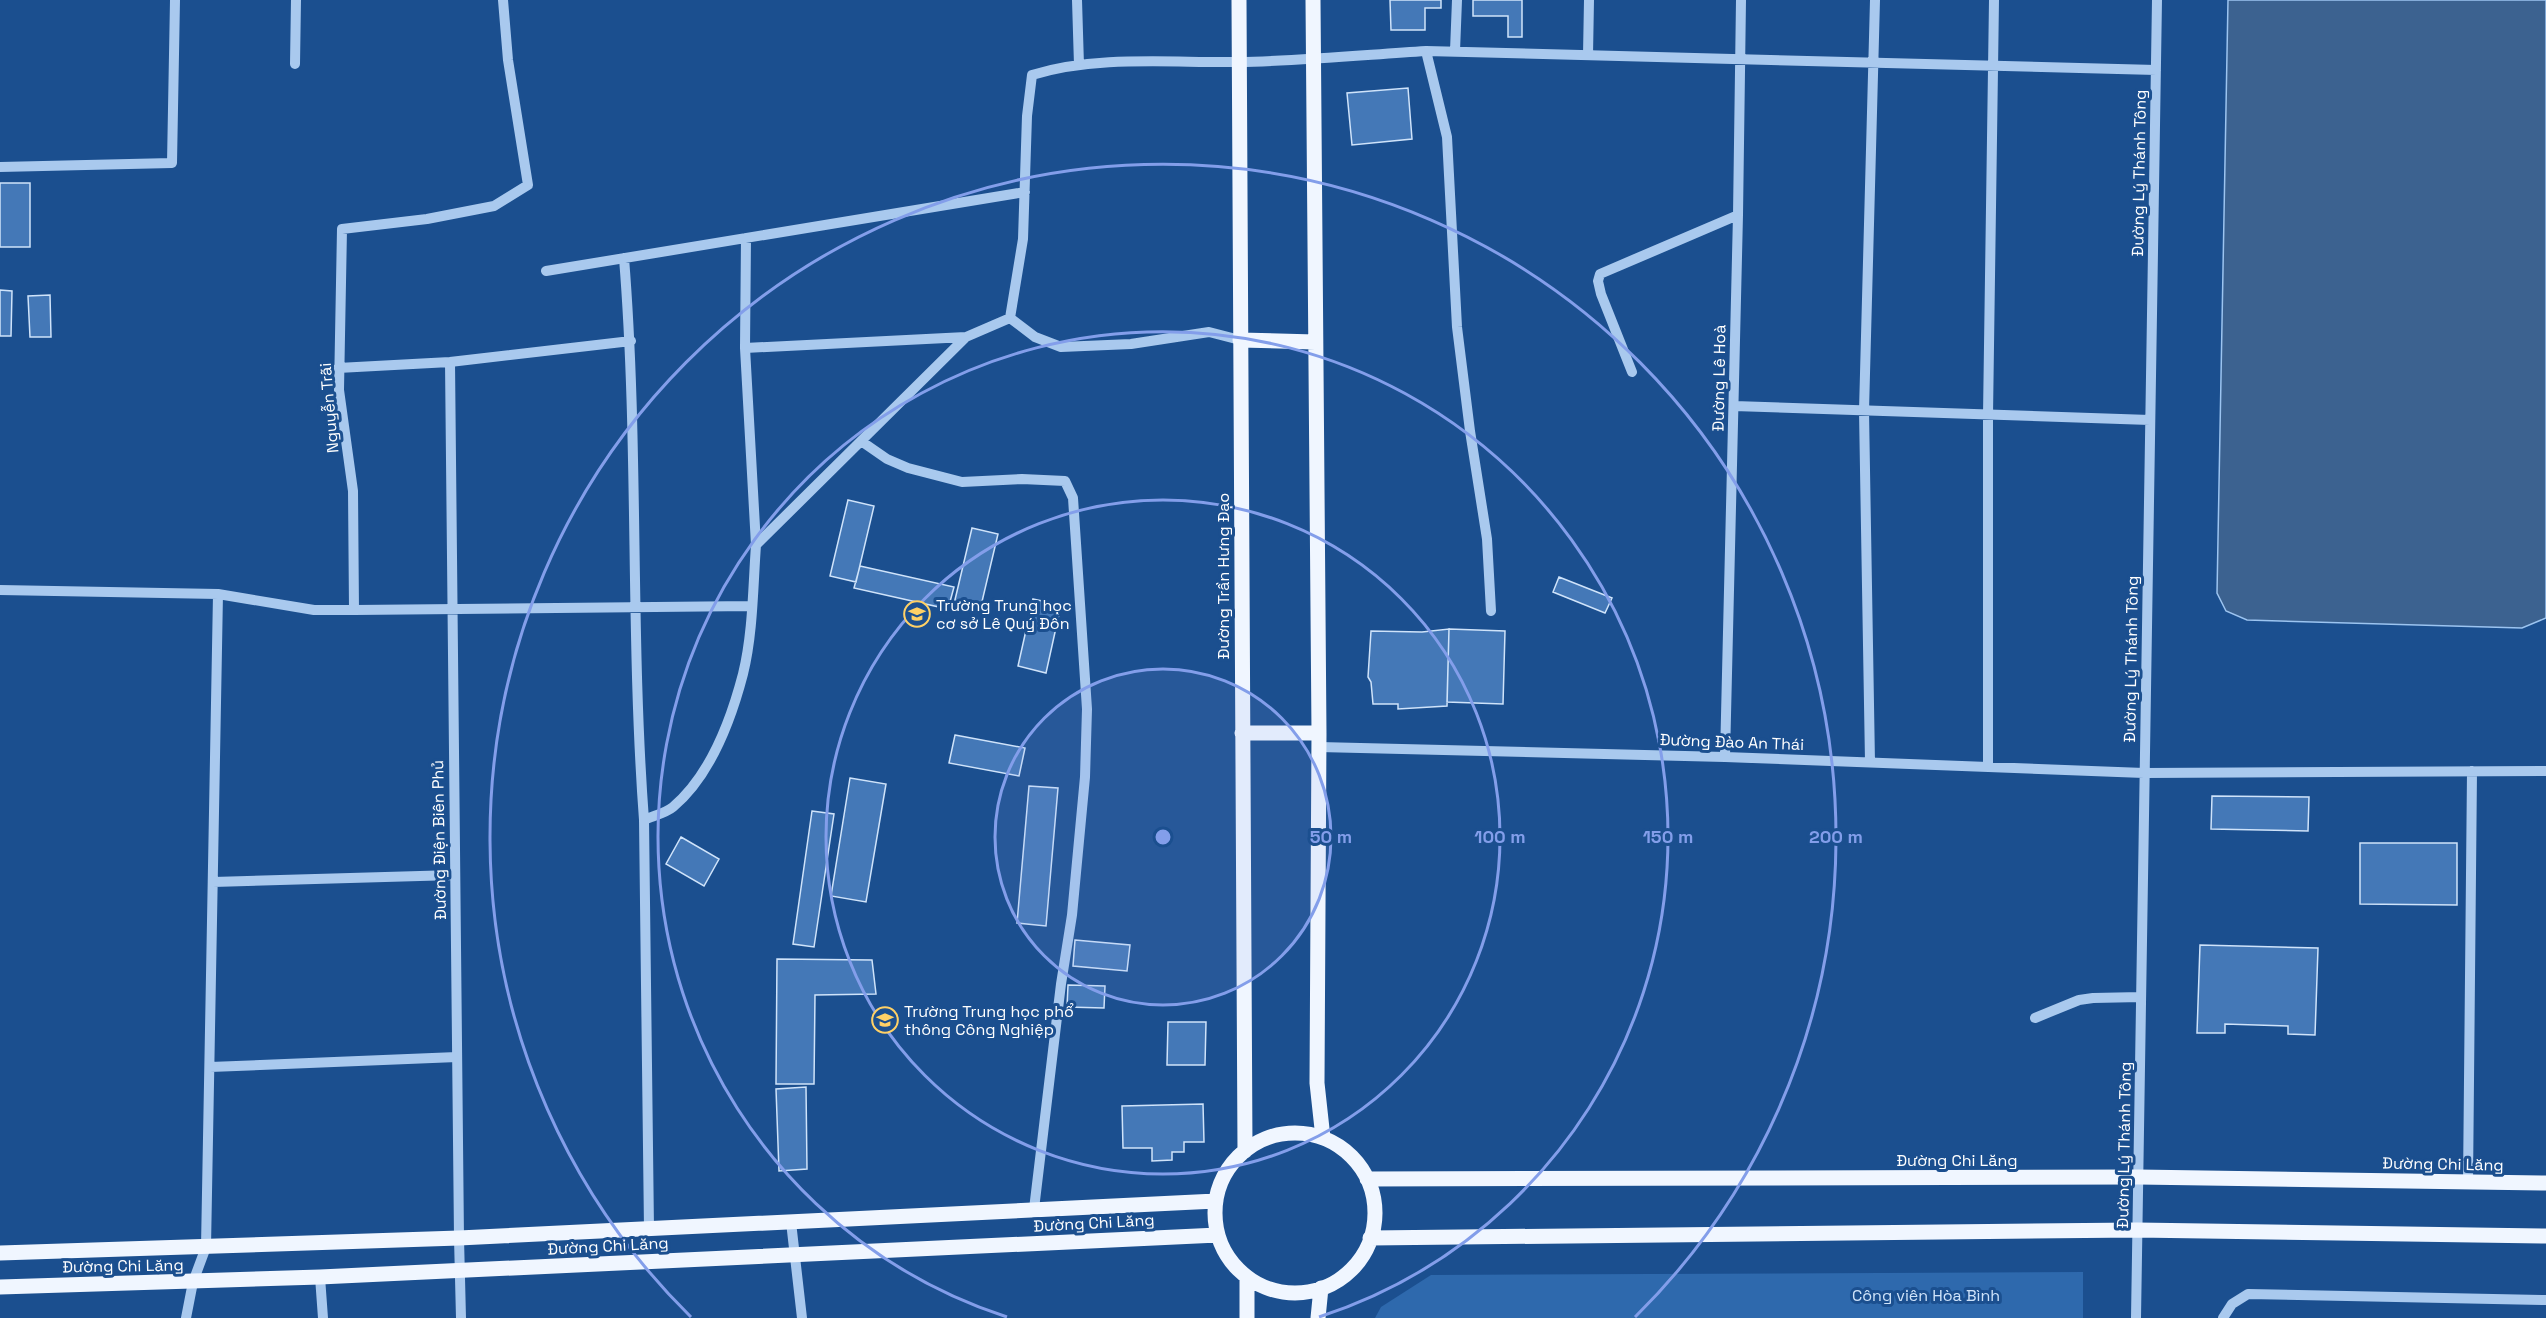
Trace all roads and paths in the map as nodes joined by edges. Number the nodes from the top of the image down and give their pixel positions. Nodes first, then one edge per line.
1 (175, 0) edge
2 (296, 0) edge
3 (503, 0) edge
4 (1077, 0) edge
5 (1239, 0) edge
6 (1313, 0) edge
7 (1457, 0) edge
8 (1589, 0) edge
9 (1741, 0) edge
10 (1875, 0) edge
11 (1994, 0) edge
12 (2157, 0) edge
13 (1426, 51) junction
14 (1455, 51) junction
15 (1588, 55) junction
16 (1740, 59) junction
17 (1312, 60) junction
18 (1239, 62) junction
19 (1873, 63) junction
20 (295, 64) dead end
21 (1079, 65) junction
22 (1993, 66) junction
23 (2156, 70) junction
24 (0, 167) edge
25 (1026, 192) junction
26 (1738, 215) junction
27 (746, 238) junction
28 (624, 258) junction
29 (546, 271) dead end
30 (1010, 318) junction
31 (966, 337) junction
32 (1240, 340) junction
33 (631, 342) junction
34 (1315, 342) junction
35 (745, 348) junction
36 (450, 362) junction
37 (338, 368) junction
38 (1632, 372) dead end
39 (1734, 406) junction
40 (1864, 411) junction
41 (1988, 415) junction
42 (2150, 420) junction
43 (861, 441) junction
44 (756, 545) junction
45 (0, 590) edge
46 (218, 594) junction
47 (752, 606) junction
48 (635, 608) junction
49 (452, 609) junction
50 (354, 610) junction
51 (1491, 610) dead end
52 (1242, 733) junction
53 (1319, 740) junction
54 (1725, 757) junction
55 (1870, 762) junction
56 (1989, 767) junction
57 (2472, 771) junction
58 (2546, 771) edge
59 (2145, 773) junction
60 (644, 820) junction
61 (455, 875) junction
62 (213, 882) junction
63 (2141, 997) junction
64 (2035, 1018) dead end
65 (457, 1057) junction
66 (210, 1067) junction
67 (1323, 1138) junction
68 (1245, 1151) junction
69 (2138, 1177) junction
70 (1367, 1179) junction
71 (2468, 1183) junction
72 (2546, 1184) edge
73 (1216, 1201) junction
74 (1034, 1209) junction
75 (791, 1222) junction
76 (649, 1229) junction
77 (2137, 1230) junction
78 (1218, 1235) junction
79 (2546, 1236) edge
80 (459, 1238) junction
81 (1370, 1238) junction
82 (206, 1247) junction
83 (0, 1253) edge
84 (795, 1255) junction
85 (460, 1270) junction
86 (320, 1277) junction
87 (1247, 1277) junction
88 (194, 1282) junction
89 (0, 1287) edge
90 (1321, 1288) junction
91 (2546, 1300) edge
92 (186, 1318) edge
93 (323, 1318) edge
94 (461, 1318) edge
95 (802, 1318) edge
96 (1247, 1318) edge
97 (1318, 1318) edge
98 (2136, 1318) edge
99 (2223, 1318) edge

1 - 24 street
2 - 20 street
3 - 37 street, Nguyễn Trãi
4 - 21 street
5 - 18 main road, Đường Trần Hưng Đạo
6 - 17 main road
7 - 14 street
8 - 15 street
9 - 16 street, Đường Lê Hoà
10 - 19 street
11 - 22 street
12 - 23 street, Đường Lý Thánh Tông
13 - 14 street
13 - 17 street
13 - 51 street
14 - 15 street
15 - 16 street
16 - 19 street
16 - 26 street, Đường Lê Hoà
17 - 18 street
17 - 34 main road
18 - 21 street
18 - 32 main road, Đường Trần Hưng Đạo
19 - 22 street
19 - 40 street
21 - 25 street
22 - 23 street
22 - 41 street
23 - 42 street, Đường Lý Thánh Tông
25 - 27 street
25 - 30 street
26 - 38 street
26 - 39 street, Đường Lê Hoà
27 - 28 street
27 - 35 street
28 - 29 street
28 - 33 street
30 - 31 street
30 - 32 street
31 - 35 street
31 - 43 street
32 - 34 main road
32 - 52 main road, Đường Trần Hưng Đạo
33 - 36 street
33 - 48 street
34 - 53 main road
35 - 44 street
36 - 37 street
36 - 49 street, Đường Điện Biên Phủ
37 - 50 street, Nguyễn Trãi
39 - 40 street
39 - 54 street, Đường Lê Hoà
40 - 41 street
40 - 55 street
41 - 42 street
41 - 56 street
42 - 59 street, Đường Lý Thánh Tông
43 - 44 street
43 - 74 street
44 - 47 street
45 - 46 street
46 - 50 street
46 - 62 street
47 - 48 street
47 - 60 street
48 - 49 street
48 - 60 street
49 - 50 street
49 - 61 street, Đường Điện Biên Phủ
52 - 53 main road
52 - 68 main road, Đường Trần Hưng Đạo
53 - 54 street, Đường Đào An Thái
53 - 67 main road
54 - 55 street, Đường Đào An Thái
55 - 56 street, Đường Đào An Thái
56 - 59 street, Đường Đào An Thái
57 - 58 street, Đường Đào An Thái
57 - 59 street, Đường Đào An Thái
57 - 71 street
59 - 63 street, Đường Lý Thánh Tông
60 - 76 street
61 - 62 street
61 - 65 street, Đường Điện Biên Phủ
62 - 66 street
63 - 64 street
63 - 69 street, Đường Lý Thánh Tông
65 - 66 street
65 - 80 street, Đường Điện Biên Phủ
66 - 82 street
67 - 68 main road
67 - 70 main road
68 - 73 main road
69 - 70 main road, Đường Chi Lăng
69 - 71 main road, Đường Chi Lăng
69 - 77 street, Đường Lý Thánh Tông
70 - 81 main road
71 - 72 main road, Đường Chi Lăng
73 - 74 main road, Đường Chi Lăng
73 - 78 main road
74 - 75 main road, Đường Chi Lăng
75 - 76 main road, Đường Chi Lăng
75 - 84 street
76 - 80 main road, Đường Chi Lăng
77 - 79 main road
77 - 81 main road
77 - 98 street, Đường Lý Thánh Tông
78 - 84 main road, Đường Chi Lăng
78 - 87 main road
80 - 82 main road, Đường Chi Lăng
80 - 85 street, Đường Điện Biên Phủ
81 - 90 main road
82 - 83 main road, Đường Chi Lăng
82 - 88 street
84 - 85 main road, Đường Chi Lăng
84 - 95 street
85 - 86 main road, Đường Chi Lăng
85 - 94 street, Đường Điện Biên Phủ
86 - 88 main road, Đường Chi Lăng
86 - 93 street
87 - 90 main road
87 - 96 main road
88 - 89 main road, Đường Chi Lăng
88 - 92 street
90 - 97 main road
91 - 99 street

